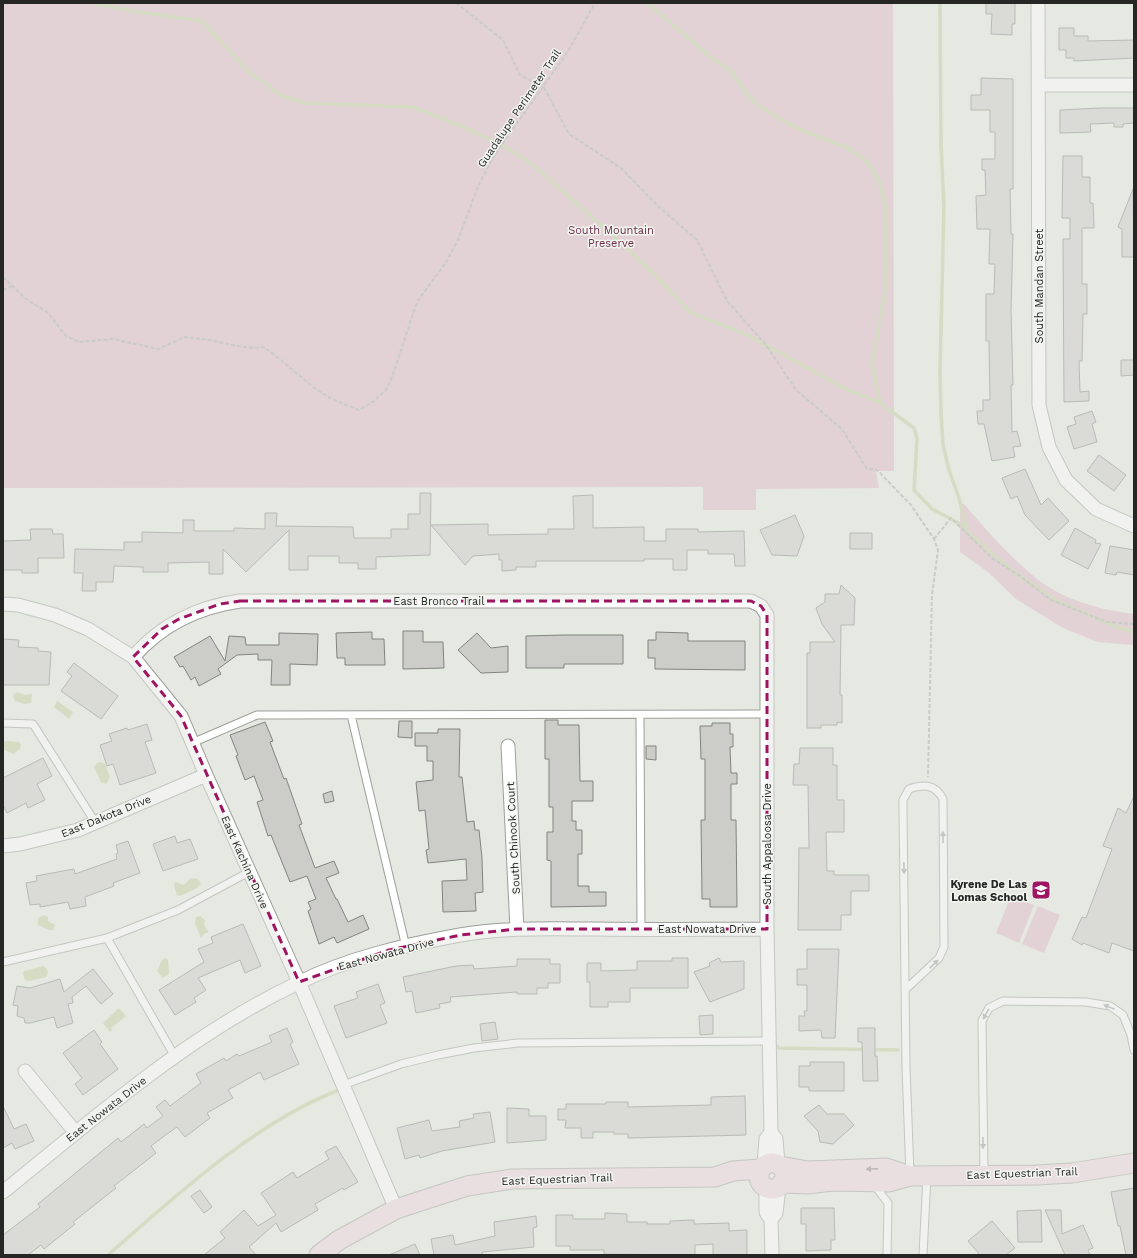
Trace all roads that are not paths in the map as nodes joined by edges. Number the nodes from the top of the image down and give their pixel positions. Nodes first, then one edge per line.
1 (1038, 3) edge
2 (1038, 85) junction
3 (1134, 85) edge
4 (1134, 526) edge
5 (3, 604) edge
6 (761, 606) joint
7 (133, 657) junction
8 (767, 714) junction
9 (351, 715) junction
10 (640, 715) junction
11 (3, 724) edge
12 (192, 743) junction
13 (508, 746) dead end
14 (206, 775) junction
15 (95, 822) junction
16 (3, 846) edge
17 (249, 872) junction
18 (517, 929) junction
19 (767, 929) junction
20 (640, 930) junction
21 (107, 938) junction
22 (406, 947) junction
23 (3, 962) edge
24 (299, 982) junction
25 (905, 990) junction
26 (771, 1042) junction
27 (1134, 1050) edge
28 (174, 1055) junction
29 (25, 1071) dead end
30 (343, 1085) junction
31 (76, 1133) junction
32 (1134, 1163) edge
33 (771, 1176) junction
34 (918, 1176) junction
35 (984, 1176) junction
36 (872, 1182) junction
37 (3, 1192) edge
38 (396, 1209) junction
39 (319, 1255) edge
40 (772, 1255) edge
41 (887, 1255) edge
42 (923, 1255) edge

1 - 2 street, South Mandan Street
2 - 3 street
2 - 4 street, South Mandan Street
5 - 7 street, East Kachina Drive
6 - 7 street, East Bronco Trail
6 - 8 street, South Appaloosa Drive
7 - 12 street, East Kachina Drive
8 - 10 lane
8 - 19 street, South Appaloosa Drive
9 - 10 lane
9 - 12 lane
9 - 22 lane
10 - 20 lane
11 - 15 lane
12 - 14 street, East Kachina Drive
13 - 18 street, South Chinook Court
14 - 15 street, East Dakota Drive
14 - 17 street, East Kachina Drive
15 - 16 street, East Dakota Drive
17 - 21 lane
17 - 24 street, East Kachina Drive
18 - 20 street, East Nowata Drive
18 - 22 street, East Nowata Drive
19 - 20 street, East Nowata Drive
19 - 26 street, South Appaloosa Drive
21 - 23 lane
21 - 28 lane
22 - 24 street, East Nowata Drive
24 - 28 street, East Nowata Drive
24 - 30 street, East Kachina Drive
25 -> 25 lane
25 - 34 lane
26 - 30 lane
26 - 33 street, South Appaloosa Drive
27 -> 35 lane
28 - 31 street, East Nowata Drive
29 - 31 street
30 - 38 street, East Kachina Drive
31 - 37 street, East Nowata Drive
32 - 35 street, East Equestrian Trail
34 -> 33 street, East Equestrian Trail
33 - 36 street, East Equestrian Trail
33 - 38 street, East Equestrian Trail
33 - 40 street, South Appaloosa Drive
34 - 35 street, East Equestrian Trail
34 - 36 street, East Equestrian Trail
34 - 42 lane
36 - 41 lane
38 - 39 street, East Equestrian Trail

